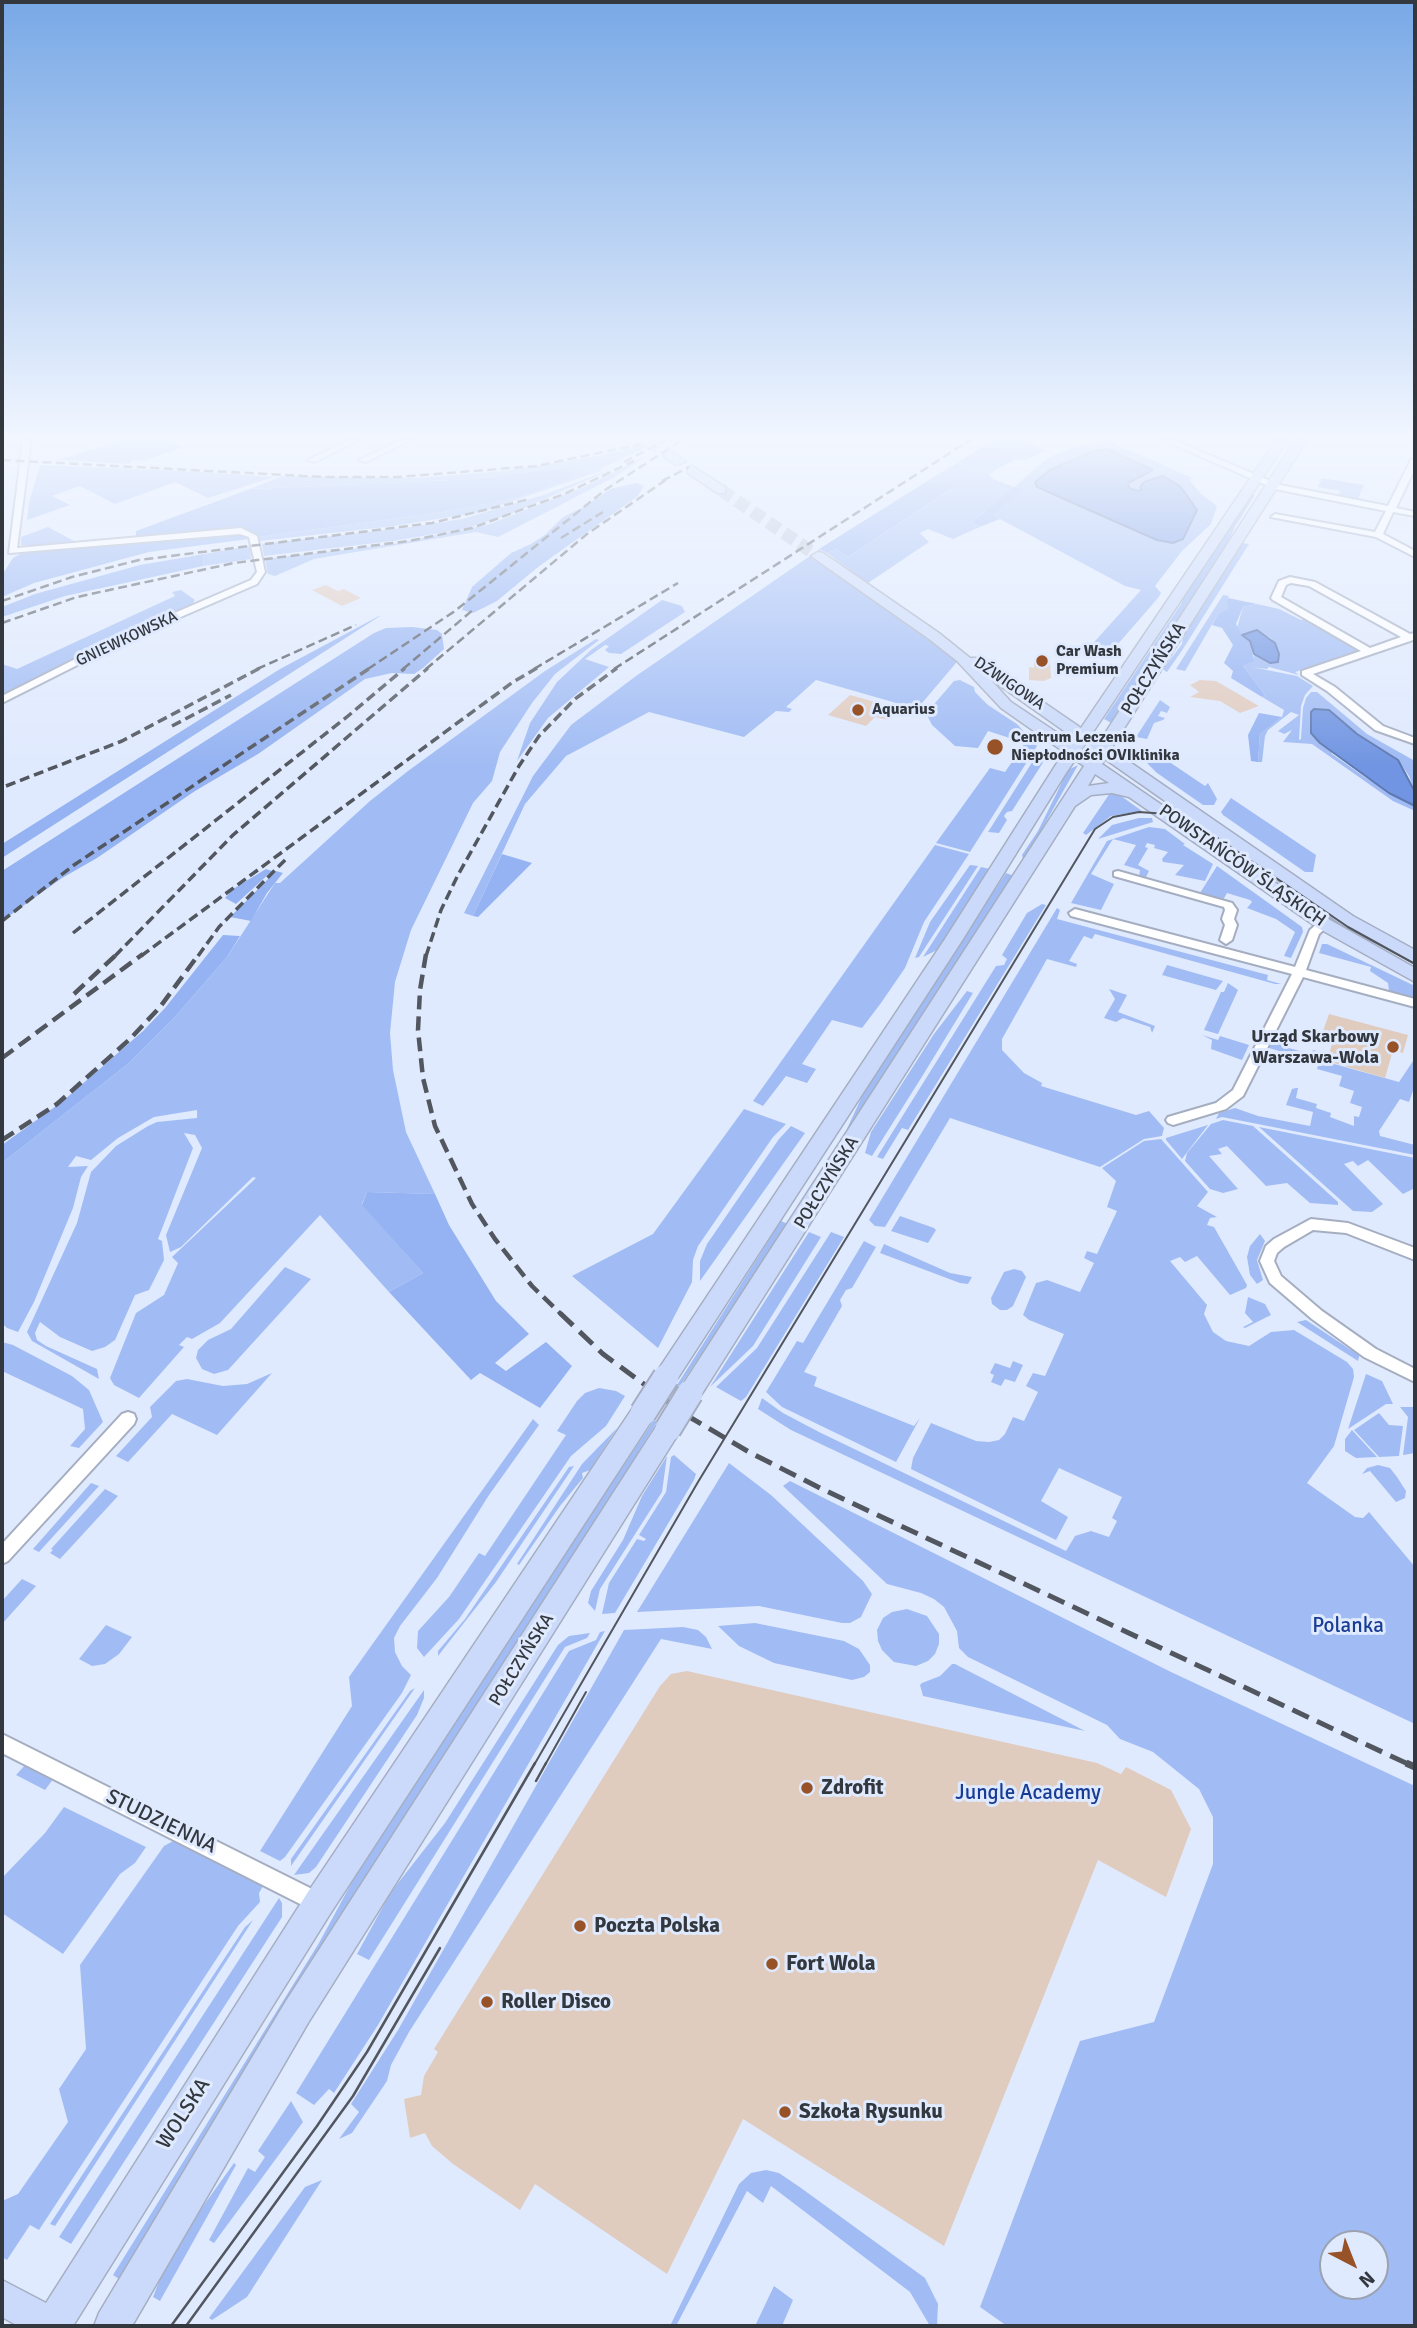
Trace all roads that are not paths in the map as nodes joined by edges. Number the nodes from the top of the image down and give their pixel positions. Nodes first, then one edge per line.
1 (12, 549) edge
2 (37, 549) edge
3 (256, 549) edge
4 (1208, 549) edge
5 (1231, 549) edge
6 (818, 556) tunnel mouth
7 (934, 636) junction
8 (1412, 637) edge
9 (1369, 651) junction
10 (2, 700) edge
11 (1083, 734) junction
12 (1415, 741) edge
13 (1104, 749) junction
14 (1073, 750) junction
15 (1092, 763) junction
16 (1139, 794) junction
17 (1069, 803) junction
18 (1008, 854) junction
19 (1033, 861) junction
20 (1118, 874) dead end
21 (1075, 914) dead end
22 (1324, 924) junction
23 (1226, 940) dead end
24 (1415, 957) edge
25 (1299, 972) junction
26 (1415, 976) edge
27 (1415, 1003) edge
28 (1173, 1120) dead end
29 (1415, 1254) edge
30 (1415, 1376) edge
31 (128, 1419) dead end
32 (2, 1556) edge
33 (2, 1743) edge
34 (319, 1903) junction
35 (2, 2298) edge
36 (52, 2326) edge
37 (112, 2326) edge

1 - 2 street, GNIEWKOWSKA
3 - 10 street, GNIEWKOWSKA
4 - 11 main road, POŁCZYŃSKA
5 - 13 main road, POŁCZYŃSKA
6 - 7 main road, DŹWIGOWA
7 - 11 main road, DŹWIGOWA
7 - 14 main road, DŹWIGOWA
8 - 9 street
8 - 9 street
9 - 12 street
11 - 13 main road, POWSTAŃCÓW ŚLĄSKICH
11 - 14 main road, POŁCZYŃSKA
13 - 15 main road, POŁCZYŃSKA
13 - 24 main road, POWSTAŃCÓW ŚLĄSKICH
14 - 15 main road, POWSTAŃCÓW ŚLĄSKICH
14 - 18 main road, POŁCZYŃSKA
15 - 16 main road, POWSTAŃCÓW ŚLĄSKICH
15 - 17 main road, POŁCZYŃSKA
16 - 17 main road
16 - 22 main road, POWSTAŃCÓW ŚLĄSKICH
17 - 19 main road, POŁCZYŃSKA
18 - 19 main road
18 - 34 main road, POŁCZYŃSKA, bridge
19 - 37 main road, POŁCZYŃSKA, bridge
20 - 23 street
21 - 25 street
22 - 25 street
22 - 26 main road, POWSTAŃCÓW ŚLĄSKICH
25 - 27 street
25 - 28 street
29 - 30 street
31 - 32 street
33 - 34 street, STUDZIENNA
34 - 36 main road, WOLSKA
35 - 36 main road

